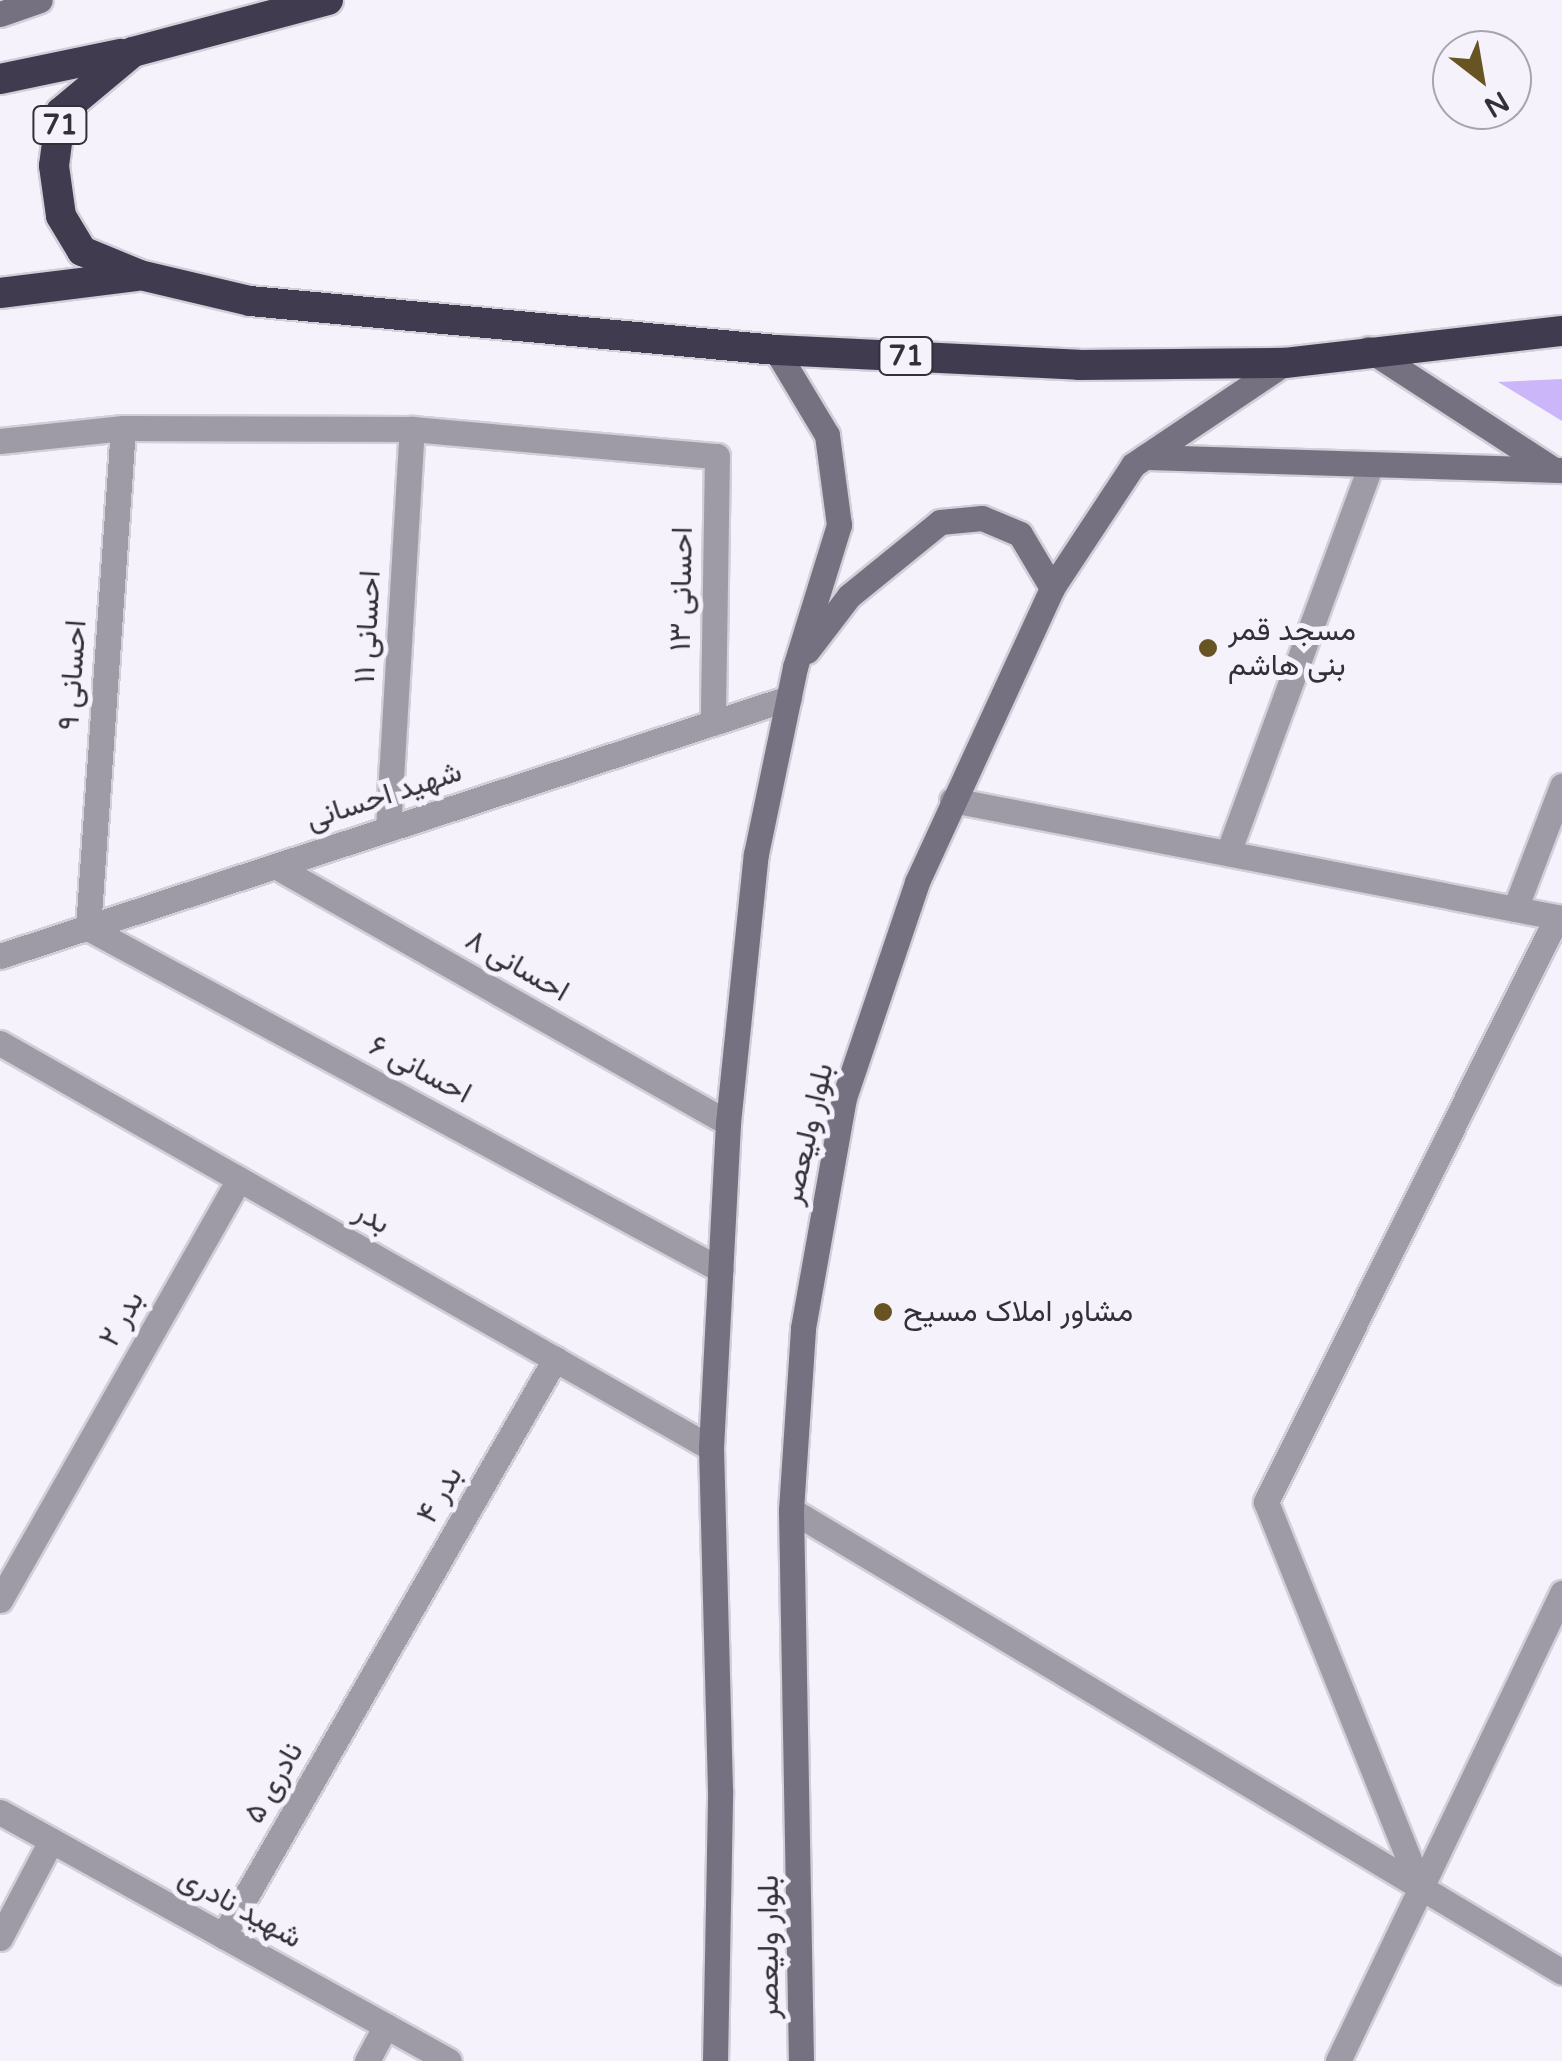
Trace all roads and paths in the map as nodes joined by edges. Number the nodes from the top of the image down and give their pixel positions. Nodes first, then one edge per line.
1 (40, 0) edge
2 (328, 0) edge
3 (0, 14) edge
4 (133, 52) junction
5 (0, 79) edge
6 (140, 275) junction
7 (0, 293) edge
8 (1562, 330) edge
9 (1368, 349) junction
10 (776, 350) junction
11 (1284, 363) junction
12 (124, 428) junction
13 (412, 429) junction
14 (0, 441) edge
15 (1145, 456) junction
16 (1371, 464) junction
17 (1558, 470) edge
18 (1052, 588) junction
19 (795, 667) junction
20 (789, 698) junction
21 (712, 723) junction
22 (1562, 786) edge
23 (952, 800) junction
24 (388, 829) junction
25 (1228, 854) junction
26 (275, 866) junction
27 (1515, 909) junction
28 (1559, 917) edge
29 (88, 928) junction
30 (0, 956) edge
31 (0, 1043) edge
32 (728, 1123) junction
33 (238, 1179) junction
34 (720, 1270) junction
35 (555, 1359) junction
36 (711, 1448) junction
37 (791, 1510) junction
38 (1562, 1593) edge
39 (0, 1600) edge
40 (381, 1662) joint
41 (0, 1812) edge
42 (51, 1841) junction
43 (1420, 1887) junction
44 (223, 1936) junction
45 (0, 1938) edge
46 (1562, 1972) edge
47 (386, 2026) junction
48 (367, 2061) edge
49 (448, 2061) edge
50 (715, 2061) edge
51 (801, 2061) edge
52 (1338, 2061) edge

1 - 3 main road
2 - 4 highway, 71
4 - 5 highway
4 - 6 highway, 71
6 - 7 highway, 71
6 - 10 highway, 71
8 - 9 highway, 71
9 - 11 highway, 71
9 - 17 main road
10 - 11 highway, 71
10 - 19 main road, بلوار ولیعصر
11 - 15 main road, بلوار ولیعصر
12 - 13 street
12 - 14 street
12 - 29 street, احسانی ۹
13 - 21 street, احسانی ۱۳
13 - 24 street, احسانی ۱۱
15 - 16 main road
15 - 18 main road, بلوار ولیعصر
16 - 17 main road
16 - 25 street
18 - 19 main road
18 - 23 main road, بلوار ولیعصر
19 - 20 main road, بلوار ولیعصر
20 - 21 street, شهید احسانی
20 - 32 main road, بلوار ولیعصر
21 - 24 street, شهید احسانی
22 - 27 street
23 - 25 street
23 - 37 main road, بلوار ولیعصر
24 - 26 street, شهید احسانی
25 - 27 street
26 - 29 street, شهید احسانی
26 - 32 street, احسانی ۸
27 - 28 street
28 - 43 street
29 - 30 street, شهید احسانی
29 - 34 street, احسانی ۶
31 - 33 street, بدر
32 - 34 main road, بلوار ولیعصر
33 - 35 street, بدر
33 - 39 street, بدر ۲
34 - 36 main road, بلوار ولیعصر
35 - 36 street, بدر
35 - 40 street, بدر ۴
36 - 50 main road, بلوار ولیعصر
37 - 43 street
37 - 51 main road, بلوار ولیعصر
38 - 43 street
40 - 44 street, نادری ۵
41 - 42 street, شهید نادری
42 - 44 street, شهید نادری
42 - 45 street
43 - 46 street
43 - 52 street
44 - 47 street, شهید نادری
47 - 48 street
47 - 49 street, شهید نادری

